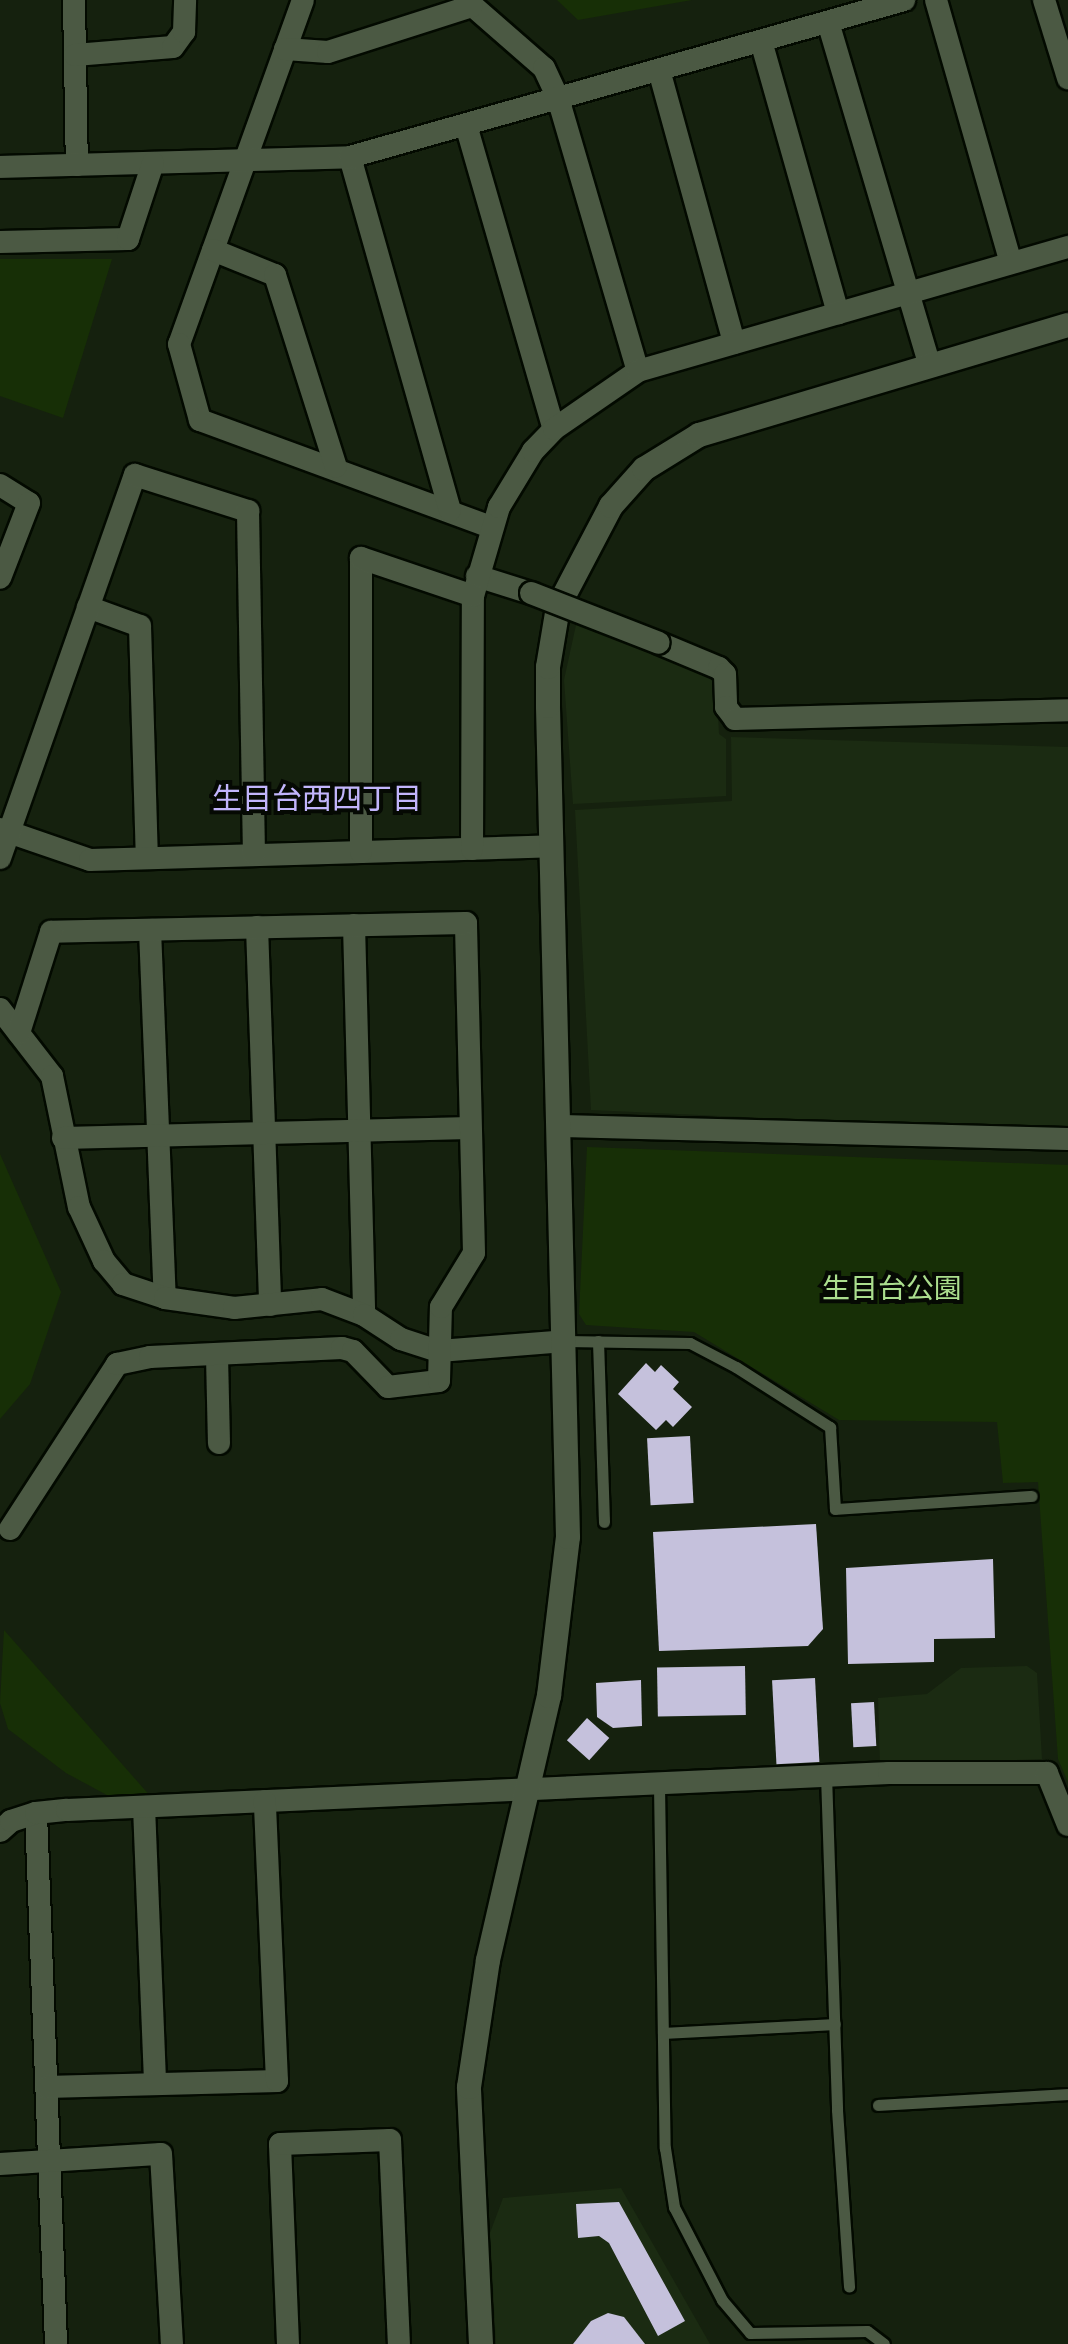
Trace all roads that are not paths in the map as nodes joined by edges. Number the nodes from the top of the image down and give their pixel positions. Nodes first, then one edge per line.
1 (74, 0) edge
2 (185, 0) edge
3 (303, 0) edge
4 (904, 0) edge
5 (936, 0) edge
6 (1044, 0) edge
7 (469, 3) edge
8 (828, 22) junction
9 (761, 41) junction
10 (285, 49) junction
11 (75, 55) junction
12 (659, 70) junction
13 (1068, 78) edge
14 (558, 98) junction
15 (466, 125) junction
16 (350, 157) junction
17 (248, 160) junction
18 (153, 163) junction
19 (77, 165) junction
20 (0, 167) edge
21 (0, 242) edge
22 (1068, 247) edge
23 (213, 250) junction
24 (1011, 263) junction
25 (909, 293) junction
26 (838, 313) junction
27 (1068, 325) edge
28 (734, 343) junction
29 (929, 362) junction
30 (638, 371) junction
31 (554, 429) junction
32 (336, 467) junction
33 (0, 485) edge
34 (450, 510) junction
35 (491, 527) junction
36 (0, 578) edge
37 (475, 586) junction
38 (88, 607) junction
39 (1068, 710) edge
40 (4, 831) edge
41 (552, 846) junction
42 (472, 849) junction
43 (361, 852) junction
44 (254, 854) junction
45 (0, 858) edge
46 (147, 858) junction
47 (354, 925) junction
48 (257, 927) junction
49 (150, 930) junction
50 (0, 1009) edge
51 (19, 1033) junction
52 (562, 1126) junction
53 (470, 1128) junction
54 (363, 1130) junction
55 (264, 1133) junction
56 (155, 1136) junction
57 (63, 1138) junction
58 (1068, 1139) edge
59 (165, 1298) junction
60 (270, 1305) junction
61 (364, 1315) junction
62 (565, 1341) junction
63 (598, 1341) junction
64 (439, 1351) junction
65 (217, 1356) junction
66 (219, 1443) dead end
67 (1032, 1496) dead end
68 (604, 1522) dead end
69 (10, 1529) dead end
70 (826, 1774) junction
71 (659, 1786) junction
72 (528, 1792) junction
73 (265, 1801) junction
74 (144, 1807) junction
75 (36, 1813) junction
76 (1068, 1825) edge
77 (0, 1831) edge
78 (835, 2024) junction
79 (663, 2033) junction
80 (155, 2084) junction
81 (47, 2087) junction
82 (1068, 2094) edge
83 (878, 2105) dead end
84 (49, 2161) junction
85 (0, 2164) edge
86 (849, 2287) dead end
87 (56, 2344) edge
88 (172, 2344) edge
89 (288, 2344) edge
90 (399, 2344) edge
91 (481, 2344) edge
92 (884, 2344) edge

1 - 11 street
2 - 11 street
3 - 10 street
4 - 8 street
5 - 24 street
6 - 13 street
7 - 10 street
7 - 14 street
8 - 9 street
8 - 25 street
9 - 12 street
9 - 26 street
10 - 17 street
11 - 19 street
12 - 14 street
12 - 28 street
14 - 15 street
14 - 30 street
15 - 16 street
15 - 31 street
16 - 17 street
16 - 34 street
17 - 18 street
17 - 23 street
18 - 19 street
18 - 21 street
19 - 20 street
22 - 24 street
23 - 32 street
23 - 32 street
24 - 25 street
25 - 26 street
25 - 29 street
26 - 28 street
27 - 29 street
28 - 30 street
29 - 41 street
30 - 31 street
31 - 35 street
32 - 34 street
33 - 36 street
34 - 35 street
35 - 37 street
37 - 39 street, bridge
37 - 42 street
37 - 43 street
38 - 40 street
38 - 44 street
38 - 46 street
40 - 45 street
40 - 46 street
41 - 42 street
41 - 52 street
42 - 43 street
43 - 44 street
44 - 46 street
47 - 48 street
47 - 53 street
47 - 54 street
48 - 49 street
48 - 55 street
49 - 51 street
49 - 56 street
50 - 51 street
51 - 57 street
52 - 58 street
52 - 62 street
53 - 54 street
53 - 64 street
54 - 55 street
54 - 61 street
55 - 56 street
55 - 60 street
56 - 57 street
56 - 59 street
57 - 59 street
59 - 60 street
60 - 61 street
61 - 64 street
62 - 63 lane
62 - 64 street
62 - 72 street
63 - 67 lane
63 - 68 lane
64 - 65 street
65 - 66 street
65 - 69 street
70 - 71 street
70 - 76 street
70 - 78 lane
71 - 72 street
71 - 79 lane
72 - 73 street
72 - 91 street
73 - 74 street
73 - 80 street
74 - 75 street
74 - 80 street
75 - 77 street
75 - 81 street
78 - 79 lane
78 - 86 lane
79 - 92 lane
80 - 81 street
81 - 84 street
82 - 83 lane
84 - 85 street
84 - 87 street
84 - 88 street
89 - 90 street

